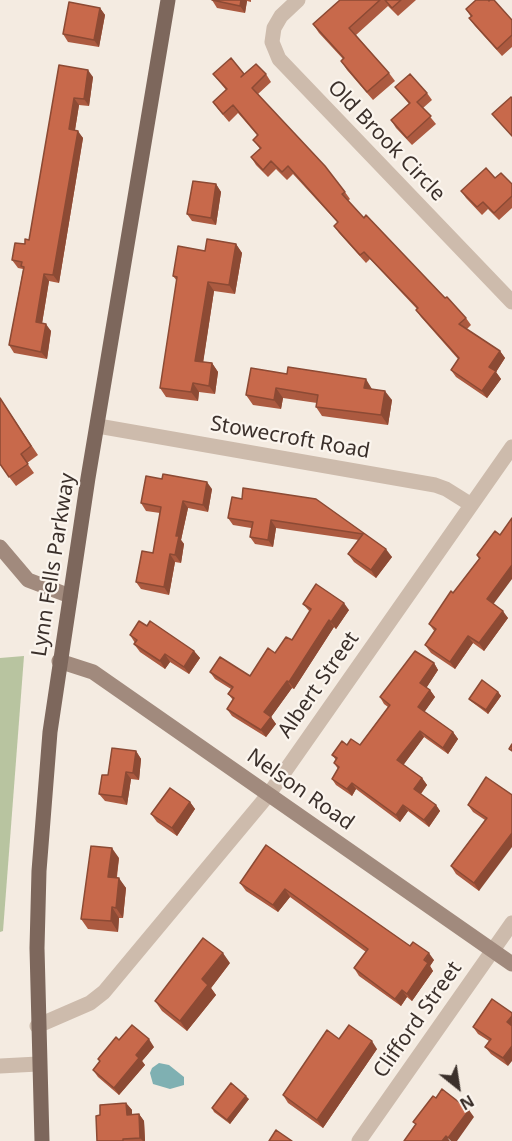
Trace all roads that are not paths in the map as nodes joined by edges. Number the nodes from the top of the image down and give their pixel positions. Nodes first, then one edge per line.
1 (168, 0) edge
2 (298, 0) edge
3 (512, 303) edge
4 (98, 426) junction
5 (512, 447) edge
6 (470, 504) junction
7 (0, 547) edge
8 (70, 596) junction
9 (60, 661) junction
10 (269, 794) junction
11 (512, 923) edge
12 (492, 950) junction
13 (512, 964) edge
14 (37, 1026) junction
15 (38, 1064) junction
16 (0, 1066) edge
17 (42, 1141) edge
18 (359, 1141) edge

1 - 4 main road, Lynn Fells Parkway
2 - 3 street, Old Brook Circle
4 - 6 street, Stowecroft Road
4 - 8 main road, Lynn Fells Parkway
5 - 6 street, Albert Street
6 - 10 street, Albert Street
7 - 8 street
8 - 9 main road, Lynn Fells Parkway
9 - 10 street, Nelson Road
9 - 14 main road, Lynn Fells Parkway
10 - 12 street, Nelson Road
10 - 14 street, Albert Street
11 - 12 street, Clifford Street
12 - 13 street, Nelson Road
12 - 18 street, Clifford Street
14 - 15 main road, Lynn Fells Parkway
15 - 16 street
15 - 17 main road, Lynn Fells Parkway

